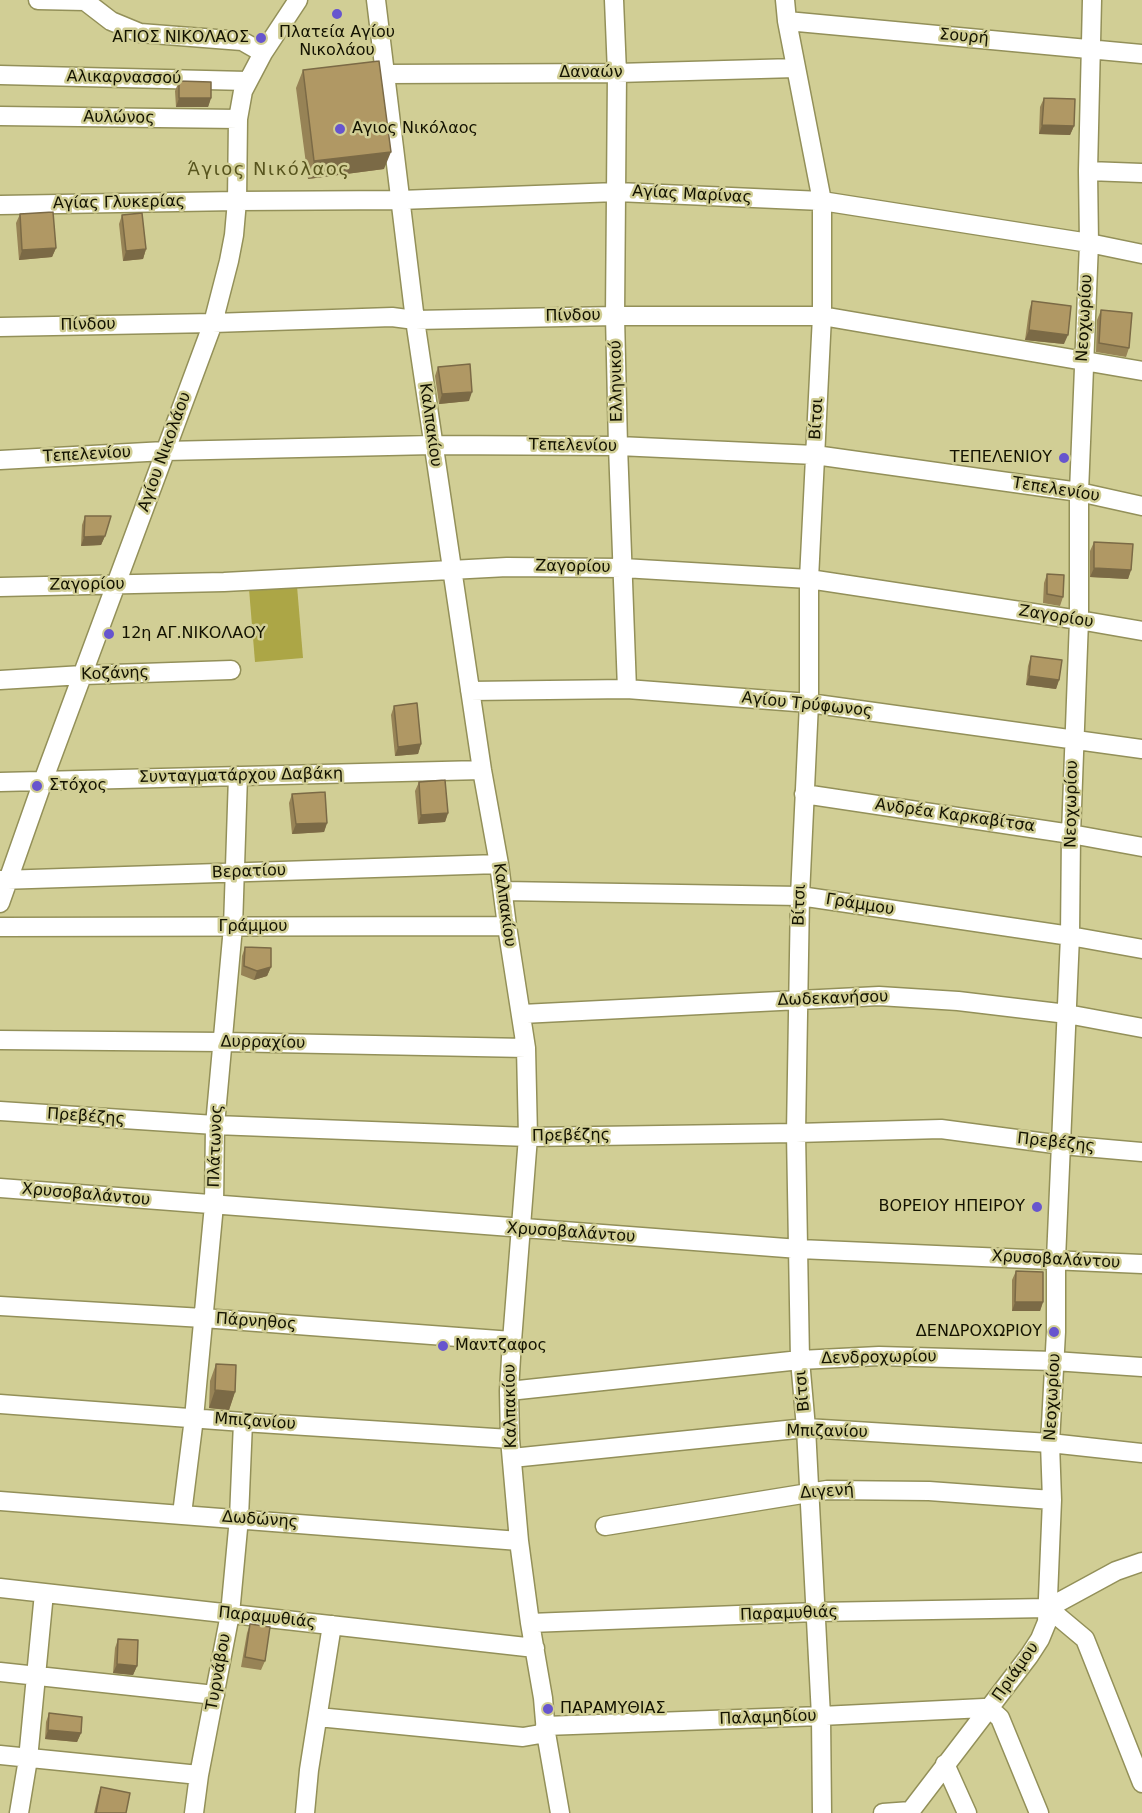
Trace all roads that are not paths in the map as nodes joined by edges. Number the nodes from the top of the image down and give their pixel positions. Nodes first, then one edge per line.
1 (38, 0) edge
2 (298, 0) edge
3 (376, 0) edge
4 (614, 0) edge
5 (785, 0) edge
6 (1092, 0) edge
7 (787, 21) junction
8 (1091, 49) junction
9 (263, 53) junction
10 (1142, 54) edge
11 (796, 68) junction
12 (385, 74) junction
13 (617, 74) junction
14 (0, 75) edge
15 (247, 81) junction
16 (0, 116) edge
17 (238, 119) junction
18 (1088, 171) junction
19 (1142, 173) edge
20 (617, 192) junction
21 (400, 200) junction
22 (237, 201) junction
23 (822, 201) junction
24 (0, 205) edge
25 (1089, 243) junction
26 (1142, 254) edge
27 (615, 316) junction
28 (822, 316) junction
29 (414, 320) junction
30 (213, 323) junction
31 (0, 327) edge
32 (1083, 362) junction
33 (1142, 371) edge
34 (433, 445) junction
35 (618, 446) junction
36 (165, 451) junction
37 (815, 455) junction
38 (0, 460) edge
39 (1079, 492) junction
40 (1142, 506) edge
41 (623, 568) junction
42 (452, 569) junction
43 (809, 579) junction
44 (116, 585) junction
45 (0, 587) edge
46 (1079, 620) junction
47 (1142, 631) edge
48 (231, 670) dead end
49 (82, 675) junction
50 (0, 680) edge
51 (627, 689) junction
52 (470, 691) junction
53 (809, 703) junction
54 (1074, 739) junction
55 (1142, 749) edge
56 (482, 770) junction
57 (238, 776) junction
58 (43, 781) junction
59 (0, 782) edge
60 (804, 794) junction
61 (1071, 834) junction
62 (1142, 847) edge
63 (499, 864) junction
64 (236, 873) junction
65 (4, 879) edge
66 (503, 891) junction
67 (800, 896) junction
68 (0, 903) edge
69 (507, 926) junction
70 (0, 927) edge
71 (233, 927) junction
72 (1070, 936) junction
73 (1142, 949) edge
74 (798, 1000) junction
75 (522, 1014) junction
76 (1067, 1014) junction
77 (1142, 1028) edge
78 (0, 1040) edge
79 (223, 1042) junction
80 (526, 1048) junction
81 (0, 1111) edge
82 (215, 1125) junction
83 (796, 1133) junction
84 (528, 1137) junction
85 (1062, 1145) junction
86 (1142, 1152) edge
87 (0, 1188) edge
88 (214, 1205) junction
89 (521, 1229) junction
90 (799, 1249) junction
91 (1056, 1259) junction
92 (1142, 1264) edge
93 (0, 1306) edge
94 (203, 1318) junction
95 (512, 1341) junction
96 (800, 1360) junction
97 (1054, 1361) junction
98 (1142, 1366) edge
99 (509, 1391) junction
100 (0, 1404) edge
101 (194, 1418) junction
102 (243, 1422) junction
103 (806, 1428) junction
104 (510, 1439) junction
105 (1050, 1443) junction
106 (1142, 1453) edge
107 (512, 1458) junction
108 (810, 1492) junction
109 (1052, 1500) junction
110 (0, 1501) edge
111 (182, 1514) junction
112 (239, 1518) junction
113 (605, 1526) dead end
114 (519, 1541) junction
115 (1142, 1562) edge
116 (0, 1588) edge
117 (44, 1593) junction
118 (1048, 1608) junction
119 (816, 1612) junction
120 (230, 1614) junction
121 (530, 1623) junction
122 (332, 1625) junction
123 (535, 1648) junction
124 (0, 1672) edge
125 (35, 1677) junction
126 (215, 1695) junction
127 (990, 1710) junction
128 (821, 1716) junction
129 (318, 1717) junction
130 (546, 1729) junction
131 (0, 1755) edge
132 (28, 1759) junction
133 (945, 1764) junction
134 (200, 1775) junction
135 (1142, 1783) edge
136 (910, 1812) edge
137 (19, 1813) edge
138 (194, 1813) edge
139 (305, 1813) edge
140 (560, 1813) edge
141 (822, 1813) edge
142 (883, 1813) edge
143 (967, 1813) edge
144 (1039, 1813) edge

1 - 9 street
2 - 9 street, Αγίου Νικολάου
3 - 12 street, Καλπακίου
4 - 13 street, Ελληνικού
5 - 7 street, Βίτσι
6 - 8 street, Νεοχωρίου
7 - 8 street, Σουρή
7 - 11 street, Βίτσι
8 - 10 street, Σουρή
8 - 18 street, Νεοχωρίου
9 - 15 street, Αγίου Νικολάου
11 - 13 street, Δαναών
11 - 23 street, Βίτσι
12 - 13 street, Δαναών
12 - 21 street, Καλπακίου
13 - 20 street, Ελληνικού
14 - 15 street, Αλικαρνασσού
15 - 17 street, Αγίου Νικολάου
16 - 17 street, Αυλώνος
17 - 22 street, Αγίου Νικολάου
18 - 19 street
18 - 25 street, Νεοχωρίου
20 - 21 street, Αγίας Μαρίνας
20 - 23 street, Αγίας Μαρίνας
20 - 27 street, Ελληνικού
21 - 22 street, Αγίας Μαρίνας
21 - 29 street, Καλπακίου
22 - 24 street, Αγίας Γλυκερίας
22 - 30 street, Αγίου Νικολάου
23 - 25 street, Αγίας Μαρίνας
23 - 28 street, Βίτσι
25 - 26 street, Αγίας Μαρίνας
25 - 32 street, Νεοχωρίου
27 - 28 street, Πίνδου
27 - 29 street, Πίνδου
27 - 35 street, Ελληνικού
28 - 32 street, Πίνδου
28 - 37 street, Βίτσι
29 - 30 street, Πίνδου
29 - 34 street, Καλπακίου
30 - 31 street, Πίνδου
30 - 36 street, Αγίου Νικολάου
32 - 33 street, Πίνδου
32 - 39 street, Νεοχωρίου
34 - 35 street, Τεπελενίου
34 - 36 street, Τεπελενίου
34 - 42 street, Καλπακίου
35 - 37 street, Τεπελενίου
35 - 41 street, Ελληνικού
36 - 38 street, Τεπελενίου
36 - 44 street, Αγίου Νικολάου
37 - 39 street, Τεπελενίου
37 - 43 street, Βίτσι
39 - 40 street, Τεπελενίου
39 - 46 street, Νεοχωρίου
41 - 42 street, Ζαγορίου
41 - 43 street, Ζαγορίου
41 - 51 street, Ελληνικού
42 - 44 street, Ζαγορίου
42 - 52 street, Καλπακίου
43 - 46 street, Ζαγορίου
43 - 53 street, Βίτσι
44 - 45 street, Ζαγορίου
44 - 49 street, Αγίου Νικολάου
46 - 47 street, Ζαγορίου
46 - 54 street, Νεοχωρίου
48 - 49 street, Κοζάνης
49 - 50 street, Κοζάνης
49 - 58 street, Αγίου Νικολάου
51 - 52 street, Αγίου Τρύφωνος
51 - 53 street, Αγίου Τρύφωνος
52 - 56 street, Καλπακίου
53 - 54 street, Αγίου Τρύφωνος
53 - 60 street, Βίτσι
54 - 55 street, Αγίου Τρύφωνος
54 - 61 street, Νεοχωρίου
56 - 57 street, Συνταγματάρχου Δαβάκη
56 - 63 street, Καλπακίου
57 - 58 street, Συνταγματάρχου Δαβάκη
57 - 64 street, Πλάτωνος
58 - 59 street, Συνταγματάρχου Δαβάκη
58 - 65 street, Αγίου Νικολάου
60 - 61 street, Ανδρέα Καρκαβίτσα
60 - 67 street, Βίτσι
61 - 62 street, Ανδρέα Καρκαβίτσα
61 - 72 street, Νεοχωρίου
63 - 64 street, Βερατίου
63 - 66 street, Καλπακίου
64 - 65 street, Βερατίου
64 - 71 street, Πλάτωνος
65 - 68 street, Αγίου Νικολάου
66 - 67 street, Γράμμου
66 - 69 street, Καλπακίου
67 - 72 street, Γράμμου
67 - 74 street, Βίτσι
69 - 71 street, Γράμμου
69 - 75 street, Καλπακίου
70 - 71 street, Γράμμου
71 - 79 street, Πλάτωνος
72 - 73 street, Γράμμου
72 - 76 street, Νεοχωρίου
74 - 75 street, Δωδεκανήσου
74 - 76 street, Δωδεκανήσου
74 - 83 street, Βίτσι
75 - 80 street, Καλπακίου
76 - 77 street, Δωδεκανήσου
76 - 85 street, Νεοχωρίου
78 - 79 street, Δυρραχίου
79 - 80 street, Δυρραχίου
79 - 82 street, Πλάτωνος
80 - 84 street, Καλπακίου
81 - 82 street, Πρεβέζης
82 - 84 street, Πρεβέζης
82 - 88 street, Πλάτωνος
83 - 84 street, Πρεβέζης
83 - 85 street, Πρεβέζης
83 - 90 street, Βίτσι
84 - 89 street, Καλπακίου
85 - 86 street, Πρεβέζης
85 - 91 street, Νεοχωρίου
87 - 88 street, Χρυσοβαλάντου
88 - 89 street, Χρυσοβαλάντου
88 - 94 street, Πλάτωνος
89 - 90 street, Χρυσοβαλάντου
89 - 95 street, Καλπακίου
90 - 91 street, Χρυσοβαλάντου
90 - 96 street, Βίτσι
91 - 92 street, Χρυσοβαλάντου
91 - 97 street, Νεοχωρίου
93 - 94 street, Πάρνηθος
94 - 95 street, Πάρνηθος
94 - 101 street, Πλάτωνος
95 - 99 street, Καλπακίου
96 - 97 street, Δενδροχωρίου
96 - 99 street, Δενδροχωρίου
96 - 103 street, Βίτσι
97 - 98 street, Δενδροχωρίου
97 - 105 street, Νεοχωρίου
99 - 104 street, Καλπακίου
100 - 101 street, Μπιζανίου
101 - 102 street, Μπιζανίου
101 - 111 street, Πλάτωνος
102 - 104 street, Μπιζανίου
102 - 112 street, Τυρνάβου
103 - 105 street, Μπιζανίου
103 - 107 street, Μπιζανίου
103 - 108 street, Βίτσι
104 - 107 street, Καλπακίου
105 - 106 street, Μπιζανίου
105 - 109 street, Νεοχωρίου
107 - 114 street, Καλπακίου
108 - 109 street, Διγενή
108 - 113 street, Διγενή
108 - 119 street, Βίτσι
109 - 118 street, Νεοχωρίου
110 - 111 street, Δωδώνης
111 - 112 street, Δωδώνης
112 - 114 street, Δωδώνης
112 - 120 street, Τυρνάβου
114 - 121 street, Καλπακίου
115 - 118 street
116 - 117 street, Παραμυθιάς
117 - 120 street, Παραμυθιάς
117 - 125 street
118 - 119 street, Παραμυθιάς
118 - 127 street, Πριάμου
118 - 135 street
119 - 121 street, Παραμυθιάς
119 - 128 street, Βίτσι
120 - 122 street, Παραμυθιάς
120 - 126 street, Τυρνάβου
121 - 123 street, Καλπακίου
122 - 123 street, Παραμυθιάς
122 - 129 street
123 - 130 street, Καλπακίου
124 - 125 street
125 - 126 street
125 - 132 street
126 - 134 street, Τυρνάβου
127 - 128 street, Παλαμηδίου
127 - 133 street, Πριάμου
127 - 144 street
128 - 130 street, Παλαμηδίου
128 - 141 street, Βίτσι
129 - 130 street, Παλαμηδίου
129 - 139 street
130 - 140 street, Καλπακίου
131 - 132 street
132 - 134 street
132 - 137 street
133 - 136 street, Πριάμου
133 - 143 street
134 - 138 street, Τυρνάβου
136 - 142 street

